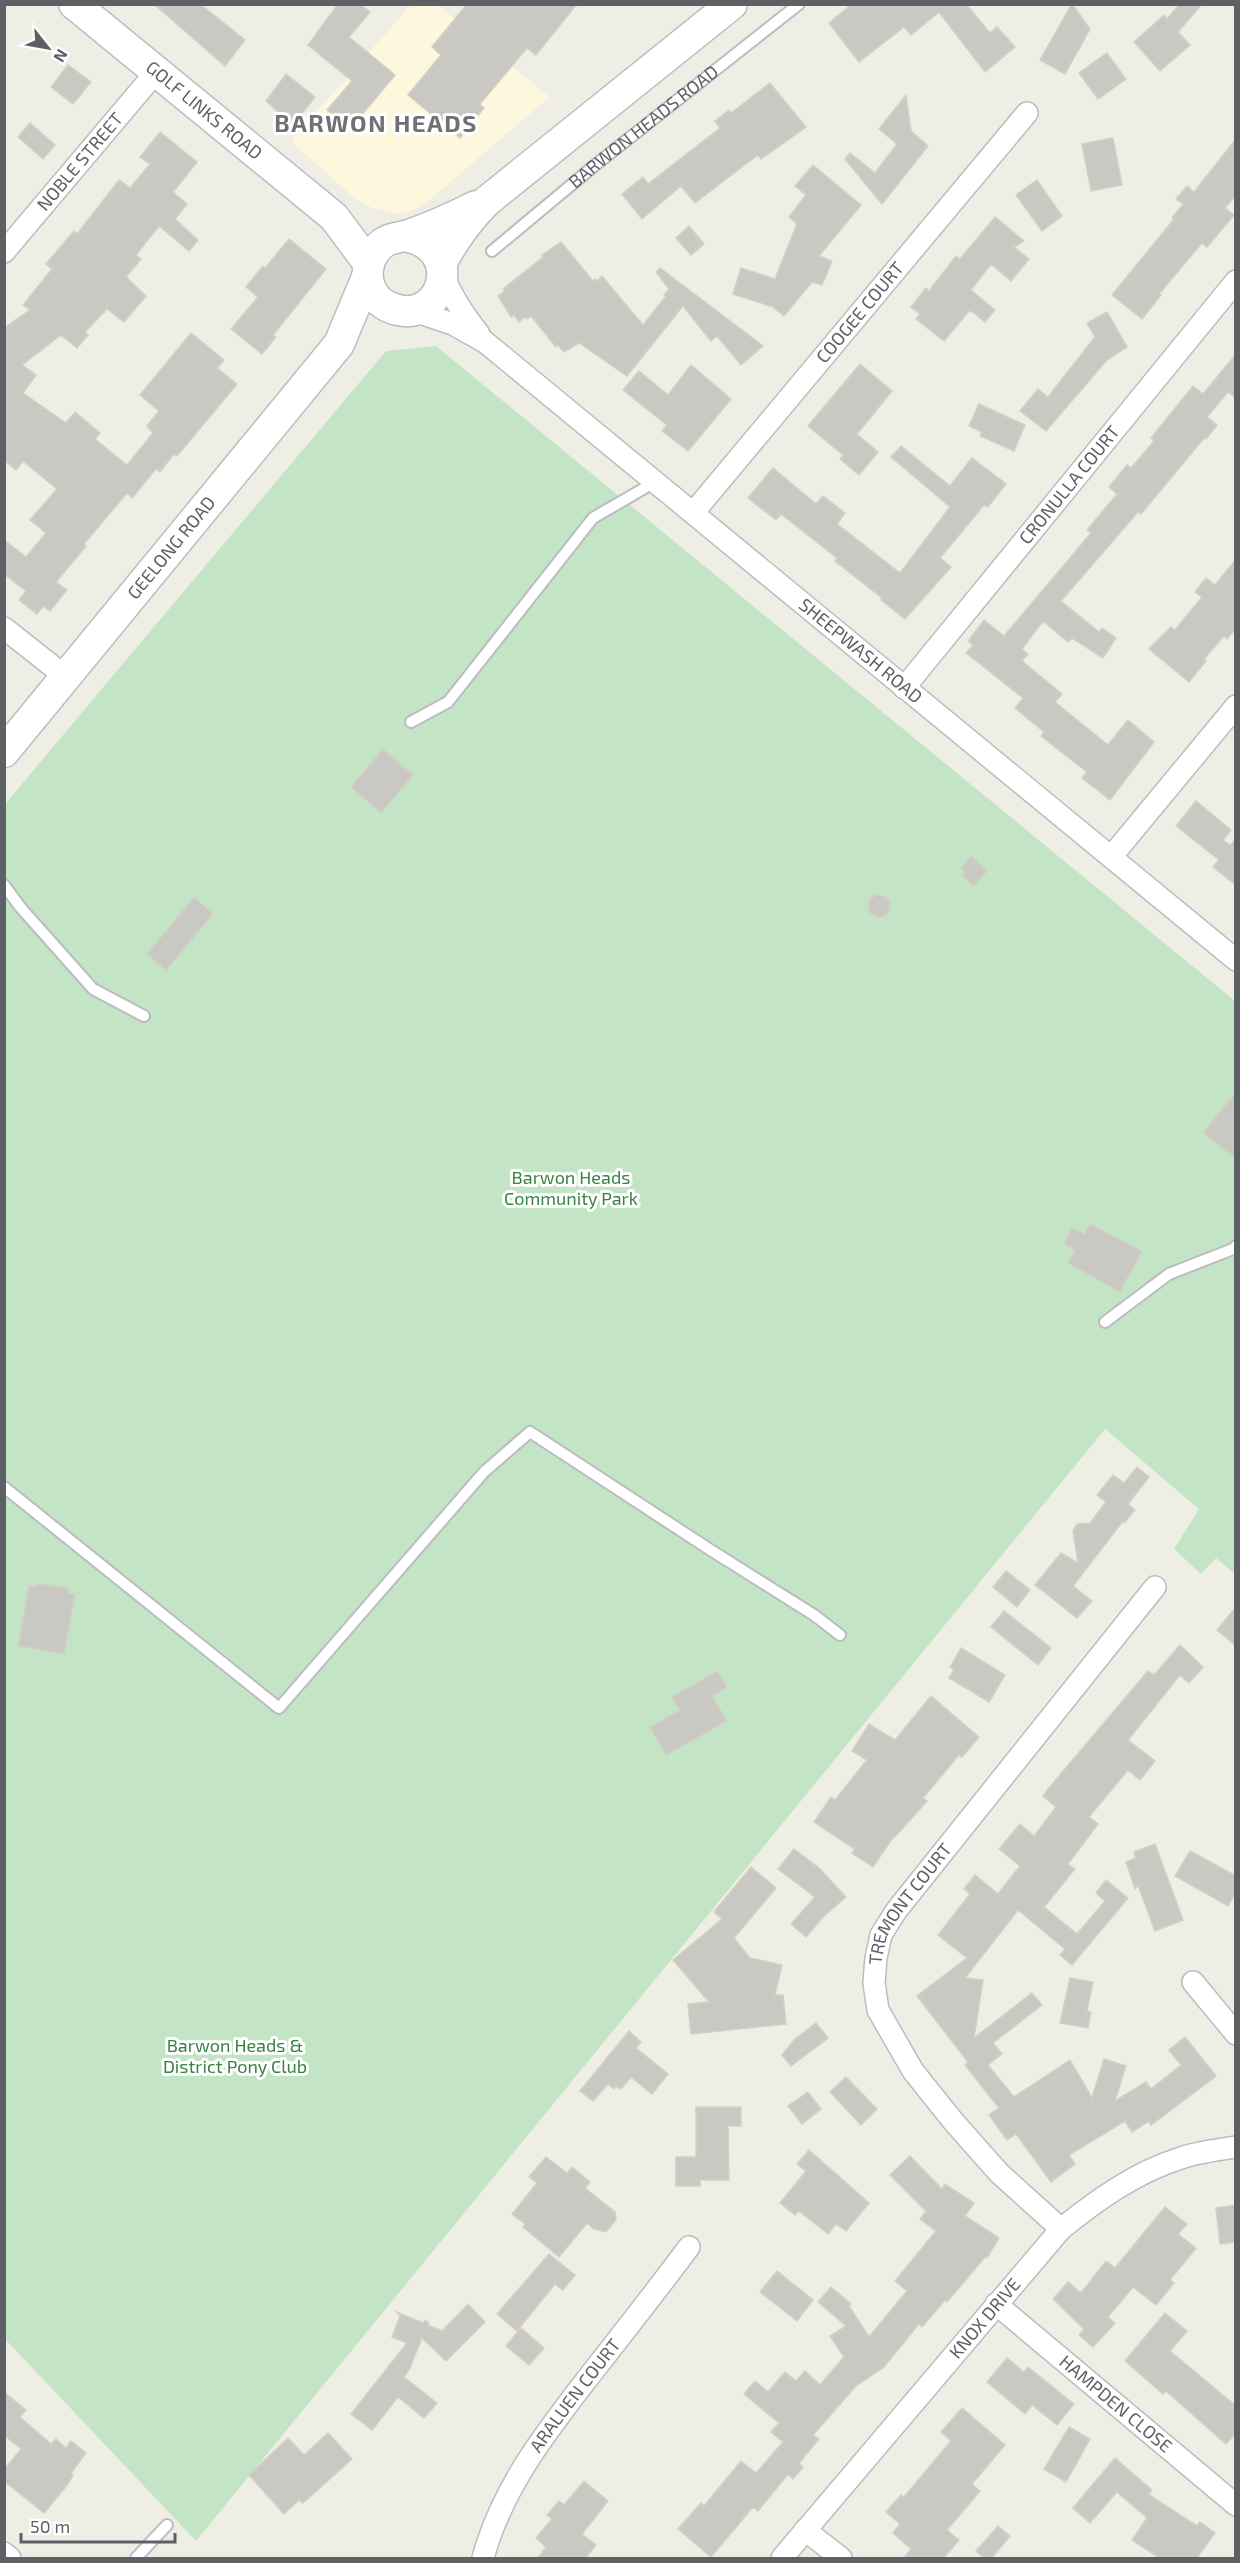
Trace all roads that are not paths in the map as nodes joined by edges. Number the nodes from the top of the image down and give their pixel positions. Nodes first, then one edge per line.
1 (74, 4) edge
2 (732, 4) edge
3 (799, 4) edge
4 (156, 72) junction
5 (1027, 113) dead end
6 (487, 201) junction
7 (334, 217) junction
8 (400, 237) junction
9 (492, 251) dead end
10 (4, 252) edge
11 (442, 268) junction
12 (368, 270) junction
13 (1236, 281) edge
14 (408, 311) junction
15 (485, 342) junction
16 (339, 344) junction
17 (655, 482) junction
18 (693, 513) junction
19 (4, 628) edge
20 (66, 678) junction
21 (904, 688) junction
22 (1236, 706) edge
23 (411, 722) dead end
24 (4, 752) edge
25 (1111, 857) junction
26 (4, 885) edge
27 (1236, 960) edge
28 (144, 1016) dead end
29 (1236, 1246) edge
30 (1105, 1322) dead end
31 (4, 1487) edge
32 (1155, 1587) dead end
33 (840, 1635) dead end
34 (1193, 1982) dead end
35 (1236, 2034) edge
36 (1236, 2147) edge
37 (1061, 2229) junction
38 (689, 2247) dead end
39 (996, 2304) junction
40 (1236, 2505) edge
41 (167, 2525) dead end
42 (805, 2530) junction
43 (4, 2553) edge
44 (10, 2559) edge
45 (136, 2559) edge
46 (483, 2559) edge
47 (782, 2559) edge
48 (841, 2559) edge

1 - 4 main road, GOLF LINKS ROAD
2 - 6 main road
3 - 9 lane, BARWON HEADS ROAD
4 - 7 main road, GOLF LINKS ROAD
4 - 10 street, NOBLE STREET
5 - 18 street, COOGEE COURT
6 - 8 main road
6 - 11 main road
7 - 8 main road, GOLF LINKS ROAD
7 - 12 main road, GOLF LINKS ROAD
8 - 11 main road
8 - 12 main road
11 - 14 main road
11 - 15 street, SHEEPWASH ROAD
12 - 14 main road
12 - 16 main road, GEELONG ROAD
13 - 21 street, CRONULLA COURT
14 - 15 street, SHEEPWASH ROAD
14 - 16 main road, GEELONG ROAD
15 - 17 street, SHEEPWASH ROAD
16 - 20 main road, GEELONG ROAD
17 - 18 street, SHEEPWASH ROAD
17 - 23 lane
18 - 21 street, SHEEPWASH ROAD
19 - 20 street
20 - 24 main road, GEELONG ROAD
21 - 25 street, SHEEPWASH ROAD
22 - 25 street
25 - 27 street, SHEEPWASH ROAD
26 - 28 lane
29 - 30 lane
31 - 33 lane
32 - 37 street, TREMONT COURT
34 - 35 street
36 - 37 street, KNOX DRIVE
37 - 39 street, KNOX DRIVE
38 - 46 street, ARALUEN COURT
39 - 40 street, HAMPDEN CLOSE
39 - 42 street, KNOX DRIVE
41 - 45 lane
42 - 47 street, KNOX DRIVE
42 - 48 street
43 - 44 street

